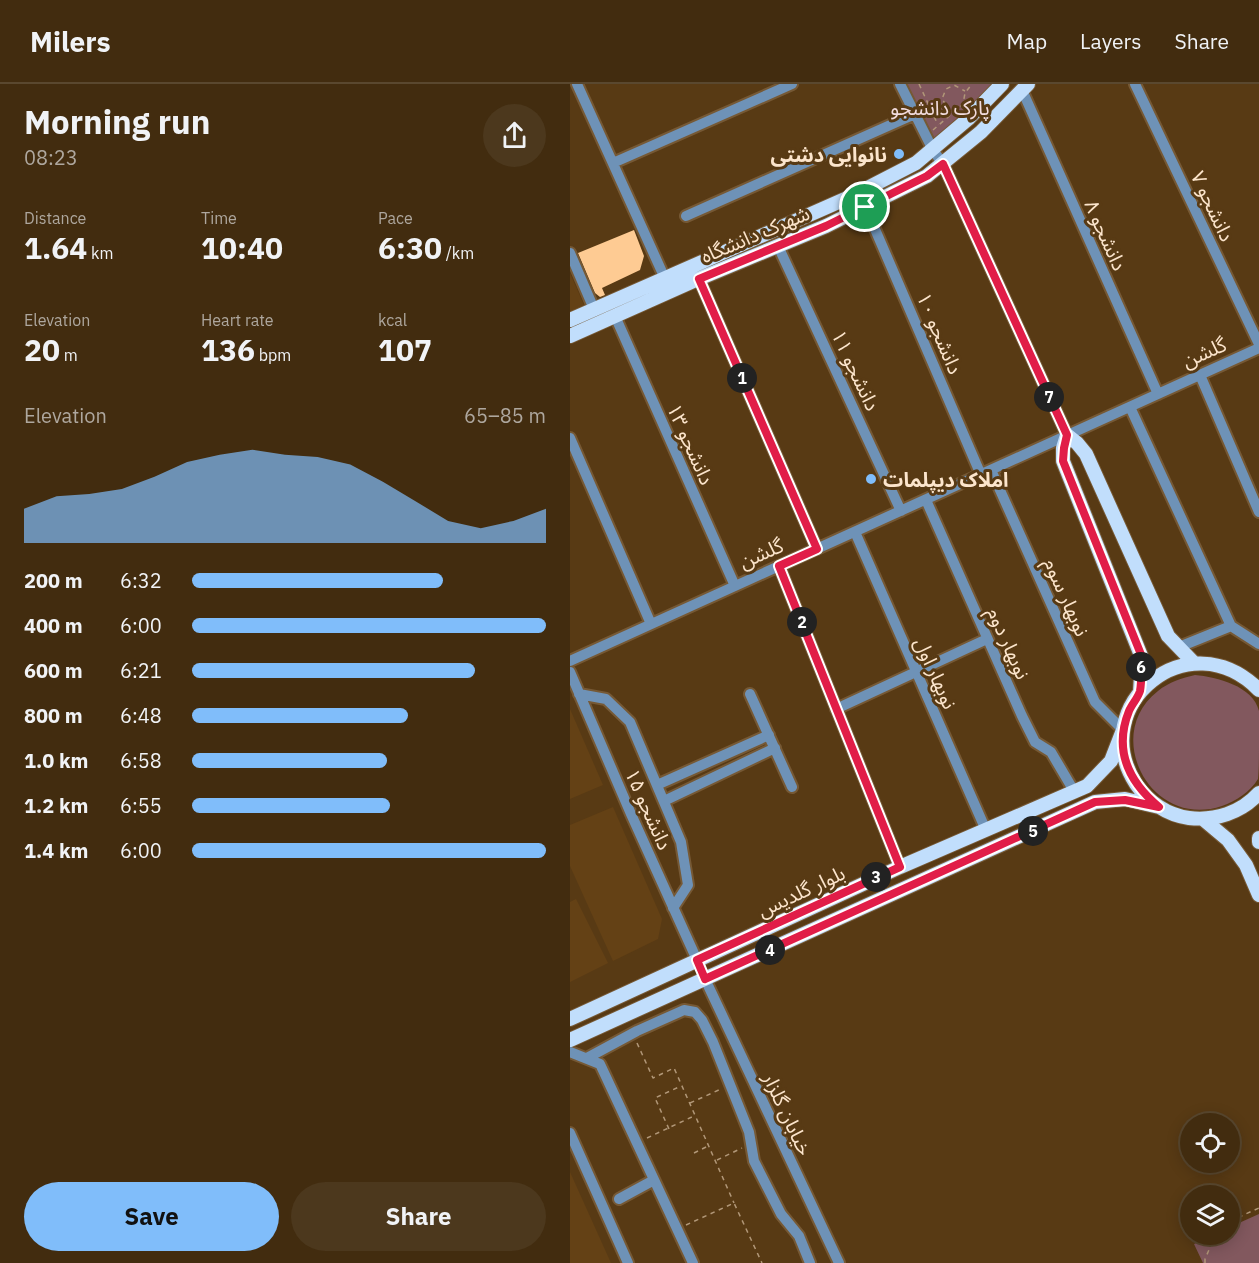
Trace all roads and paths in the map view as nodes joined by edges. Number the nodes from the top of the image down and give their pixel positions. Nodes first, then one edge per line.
1 (577, 84) edge
2 (792, 84) edge
3 (900, 84) edge
4 (919, 84) edge
5 (972, 84) edge
6 (1002, 84) edge
7 (1135, 84) edge
8 (952, 85) edge
9 (1025, 87) edge
10 (966, 91) junction
11 (952, 113) junction
12 (915, 114) junction
13 (938, 126) junction
14 (926, 136) junction
15 (933, 150) junction
16 (614, 164) junction
17 (943, 164) junction
18 (865, 207) junction
19 (686, 216) dead end
20 (778, 246) junction
21 (570, 253) edge
22 (699, 279) junction
23 (668, 284) junction
24 (594, 309) junction
25 (615, 316) junction
26 (570, 320) edge
27 (570, 336) edge
28 (1259, 346) edge
29 (1200, 375) junction
30 (1158, 394) junction
31 (1130, 407) junction
32 (1067, 435) junction
33 (570, 438) edge
34 (986, 472) junction
35 (926, 500) junction
36 (901, 511) junction
37 (1259, 512) edge
38 (855, 532) junction
39 (817, 549) junction
40 (779, 566) junction
41 (735, 586) junction
42 (651, 624) junction
43 (1231, 626) junction
44 (987, 639) junction
45 (1259, 644) edge
46 (1179, 647) junction
47 (570, 661) edge
48 (1194, 663) junction
49 (570, 672) edge
50 (916, 672) junction
51 (1253, 679) edge
52 (1259, 690) edge
53 (1140, 692) junction
54 (579, 694) junction
55 (750, 694) dead end
56 (836, 709) junction
57 (1124, 730) junction
58 (769, 735) junction
59 (775, 748) junction
60 (657, 785) junction
61 (792, 787) dead end
62 (1074, 791) junction
63 (1259, 793) edge
64 (664, 801) junction
65 (1159, 807) junction
66 (1203, 819) junction
67 (985, 828) junction
68 (900, 867) junction
69 (884, 874) junction
70 (1259, 895) edge
71 (892, 896) junction
72 (673, 908) junction
73 (697, 960) junction
74 (705, 979) junction
75 (570, 1019) edge
76 (633, 1033) junction
77 (570, 1040) edge
78 (570, 1052) edge
79 (587, 1058) junction
80 (681, 1085) junction
81 (730, 1085) junction
82 (690, 1104) junction
83 (695, 1116) junction
84 (669, 1129) junction
85 (570, 1133) edge
86 (636, 1143) junction
87 (752, 1144) junction
88 (709, 1146) junction
89 (694, 1153) dead end
90 (716, 1161) junction
91 (654, 1180) junction
92 (619, 1199) dead end
93 (735, 1203) junction
94 (1259, 1208) edge
95 (1240, 1217) edge
96 (677, 1229) junction
97 (1211, 1245) edge
98 (628, 1263) edge
99 (693, 1263) edge
100 (762, 1263) edge
101 (810, 1263) edge
102 (839, 1263) edge
103 (1205, 1263) edge

1 - 16 street
2 - 16 street
3 - 12 street
4 - 13 path
5 - 10 path
6 - 15 main road, شهرک دانشگاه
7 - 28 street, دانشجو ۷
8 - 10 path
8 - 11 path
9 - 17 main road, شهرک دانشگاه
9 - 30 street, دانشجو ۸
10 - 11 path
11 - 13 path
12 - 14 street
12 - 19 street
13 - 14 path
14 - 15 street
15 - 17 street
15 - 23 main road, شهرک دانشگاه
16 - 23 street
17 - 18 main road, شهرک دانشگاه
17 - 32 street
18 - 20 main road, شهرک دانشگاه
18 - 34 street, دانشجو ۱۰
20 - 22 main road, شهرک دانشگاه
20 - 36 street, دانشجو ۱۱
21 - 24 street
22 - 23 main road, شهرک دانشگاه
22 - 39 street
23 - 24 main road, شهرک دانشگاه
23 - 25 main road, شهرک دانشگاه
24 - 26 main road, شهرک دانشگاه
25 - 27 main road, شهرک دانشگاه
25 - 41 street, دانشجو ۱۳
28 - 29 street, گلشن
29 - 30 street, گلشن
29 - 37 street
30 - 31 street, گلشن
31 - 32 street, گلشن
31 - 43 street
32 - 34 street, گلشن
32 - 46 main road
32 - 53 main road
33 - 42 street
34 - 35 street, گلشن
34 - 57 street, نوبهار سوم
35 - 36 street, گلشن
35 - 44 street, نوبهار دوم
36 - 38 street, گلشن
38 - 39 street, گلشن
38 - 50 street, نوبهار اول
39 - 40 street, گلشن
40 - 41 street, گلشن
40 - 56 street
41 - 42 street, گلشن
42 - 47 street, گلشن
43 - 45 street
43 - 46 street
44 - 50 street
44 - 62 street, نوبهار دوم
46 - 48 main road
48 - 51 main road
48 - 53 main road
49 - 54 street, دانشجو ۱۵
50 - 56 street
50 - 67 street, نوبهار اول
51 - 52 main road
53 - 57 main road, بلوار گلدیس
54 - 60 street
54 - 72 street, دانشجو ۱۵
55 - 58 street
56 - 68 street
57 - 62 main road, بلوار گلدیس
57 - 65 main road
58 - 59 street
58 - 60 street
59 - 61 street
59 - 64 street
60 - 64 street
62 - 67 main road, بلوار گلدیس
63 - 66 main road
64 - 72 street
65 - 66 main road
65 - 71 main road, بلوار گلدیس
66 - 70 main road
67 - 68 main road, بلوار گلدیس
68 - 69 main road, بلوار گلدیس
69 - 71 main road
69 - 73 main road, بلوار گلدیس
71 - 74 main road, بلوار گلدیس
72 - 73 street, دانشجو ۱۵
73 - 74 main road
73 - 75 main road, بلوار گلدیس
74 - 77 main road, بلوار گلدیس
74 - 102 street, خیابان گلزار
76 - 79 street
76 - 80 path
76 - 81 street
78 - 79 street
79 - 86 street
80 - 82 path
80 - 84 path
81 - 82 path
81 - 87 street
82 - 83 path
83 - 84 path
83 - 88 path
84 - 86 path
85 - 98 street
86 - 91 street
87 - 90 path
87 - 101 street
88 - 89 path
88 - 90 path
90 - 93 path
91 - 92 street
91 - 96 street
93 - 96 path
93 - 100 path
94 - 95 path
96 - 99 street
97 - 103 path

